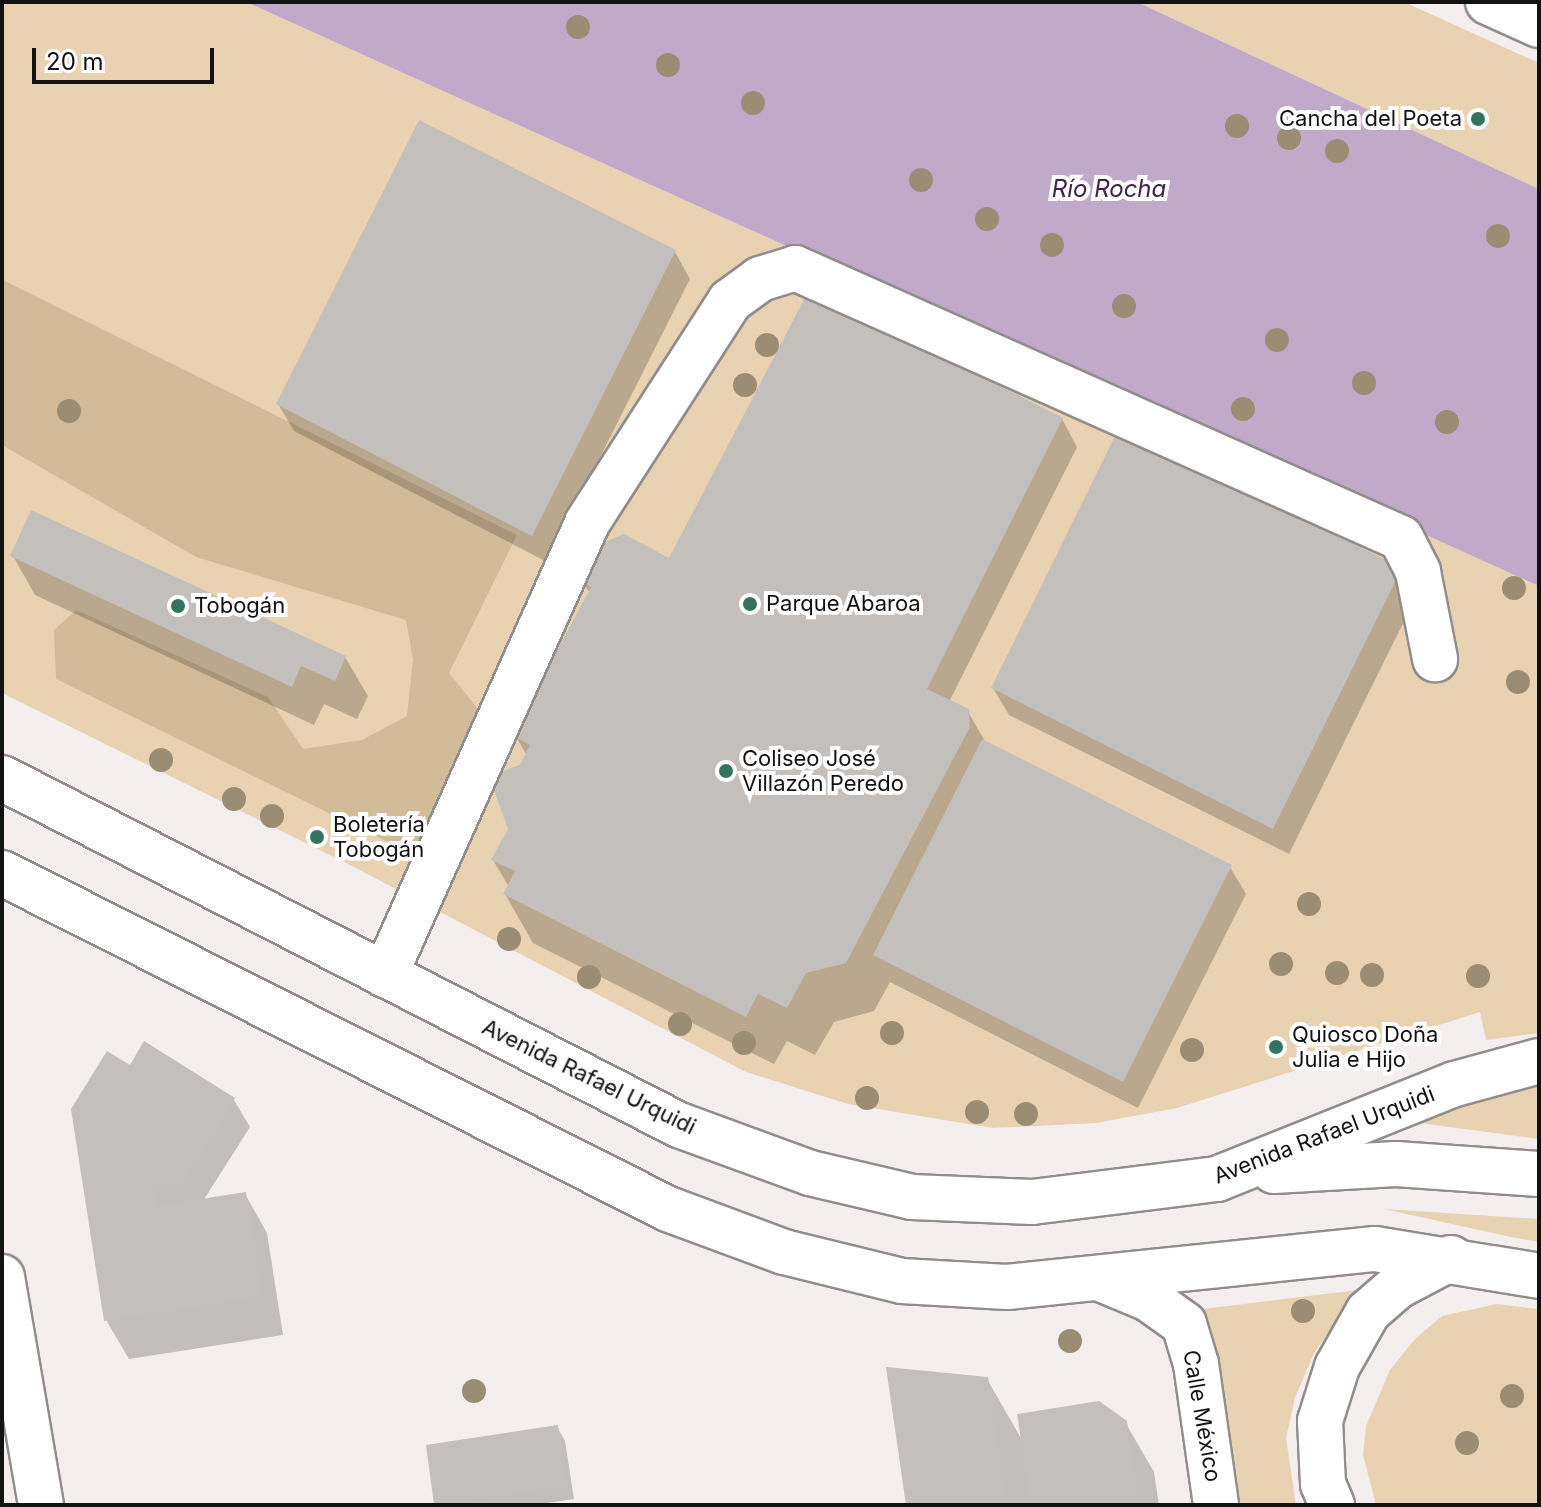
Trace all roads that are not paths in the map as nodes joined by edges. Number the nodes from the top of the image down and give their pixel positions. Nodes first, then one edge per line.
1 (1488, 2) edge
2 (1539, 25) edge
3 (1435, 659) dead end
4 (2, 778) edge
5 (2, 873) edge
6 (385, 975) junction
7 (1539, 1061) edge
8 (1539, 1174) edge
9 (1217, 1179) junction
10 (1451, 1258) junction
11 (1539, 1276) edge
12 (2, 1277) edge
13 (1103, 1280) junction
14 (41, 1505) edge
15 (1216, 1505) edge
16 (1332, 1505) edge

1 - 2 main road
3 - 6 main road
4 - 6 main road, Avenida Rafael Urquidi
5 - 13 main road
6 - 9 main road, Avenida Rafael Urquidi
7 - 9 main road, Avenida Rafael Urquidi
8 - 9 main road
10 - 11 main road
10 - 13 main road
10 - 16 main road
12 - 14 main road
13 - 15 main road, Calle México

